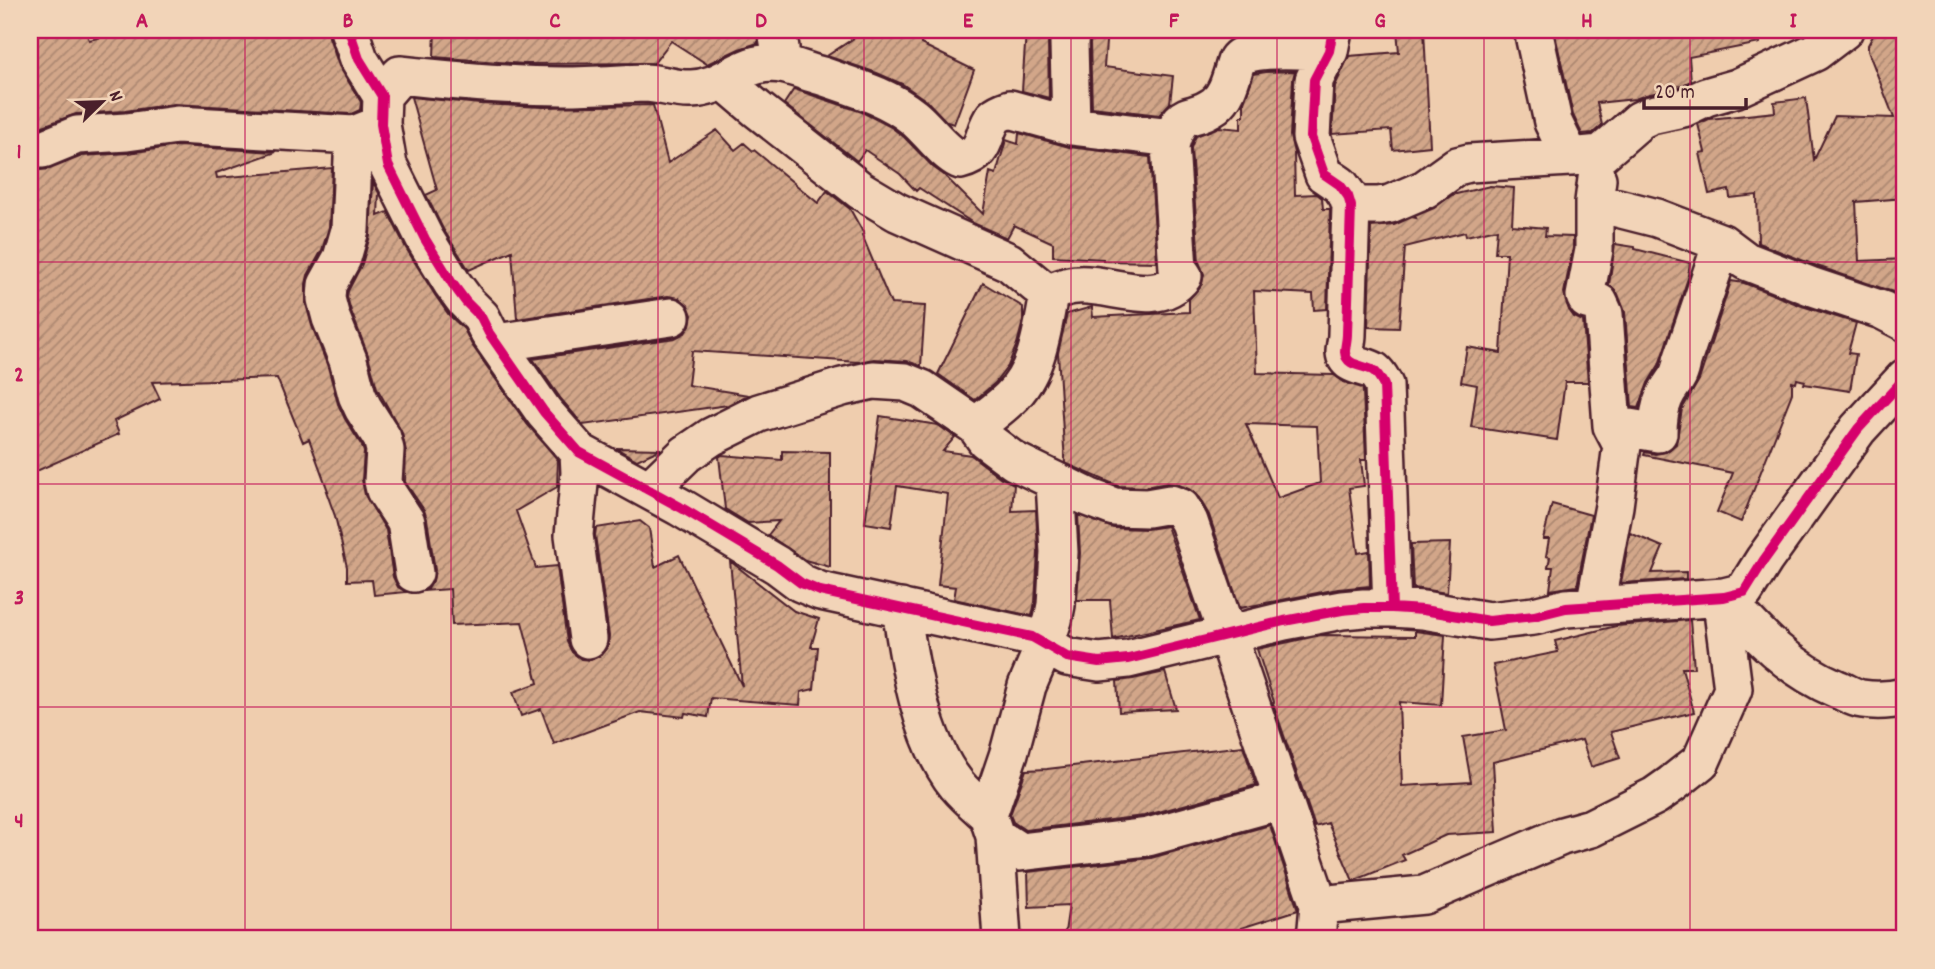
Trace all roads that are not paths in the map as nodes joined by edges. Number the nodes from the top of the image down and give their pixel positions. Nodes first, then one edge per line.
1 (349, 30) edge
2 (1071, 30) edge
3 (1533, 30) edge
4 (1844, 30) edge
5 (1331, 41) edge
6 (775, 47) edge
7 (723, 80) junction
8 (373, 118) junction
9 (1071, 126) junction
10 (1172, 138) junction
11 (30, 148) edge
12 (1585, 155) junction
13 (1594, 202) junction
14 (1351, 206) junction
15 (1722, 243) junction
16 (1049, 295) junction
17 (671, 317) dead end
18 (1905, 322) edge
19 (496, 343) junction
20 (1905, 378) edge
21 (976, 426) junction
22 (1622, 445) junction
23 (579, 452) junction
24 (1055, 482) junction
25 (649, 490) junction
26 (414, 573) dead end
27 (1724, 597) junction
28 (1595, 606) junction
29 (901, 608) junction
30 (1392, 608) junction
31 (1227, 636) junction
32 (588, 639) dead end
33 (1045, 644) junction
34 (1905, 698) edge
35 (1282, 800) junction
36 (991, 826) junction
37 (1317, 922) edge
38 (1002, 939) edge

1 - 8 street
2 - 9 street
3 - 12 street
4 - 12 street
5 - 10 street
5 - 14 street
6 - 7 street
6 - 9 street
7 - 8 street
7 - 16 street
8 - 11 street
8 - 19 street
8 - 26 street
9 - 10 street
10 - 16 street
12 - 13 street
12 - 14 street
13 - 15 street
13 - 22 street
14 - 30 street
15 - 18 street
15 - 22 street
16 - 21 street
17 - 19 street
19 - 23 street
20 - 27 street
21 - 24 street
21 - 25 street
22 - 28 street
23 - 25 street
23 - 32 street
24 - 31 street
24 - 33 street
25 - 29 street
27 - 28 street
27 - 34 street
27 - 37 street
28 - 30 street
29 - 33 street
29 - 36 street
30 - 31 street
31 - 33 street
31 - 35 street
33 - 36 street
35 - 36 street
35 - 37 street
36 - 38 street

